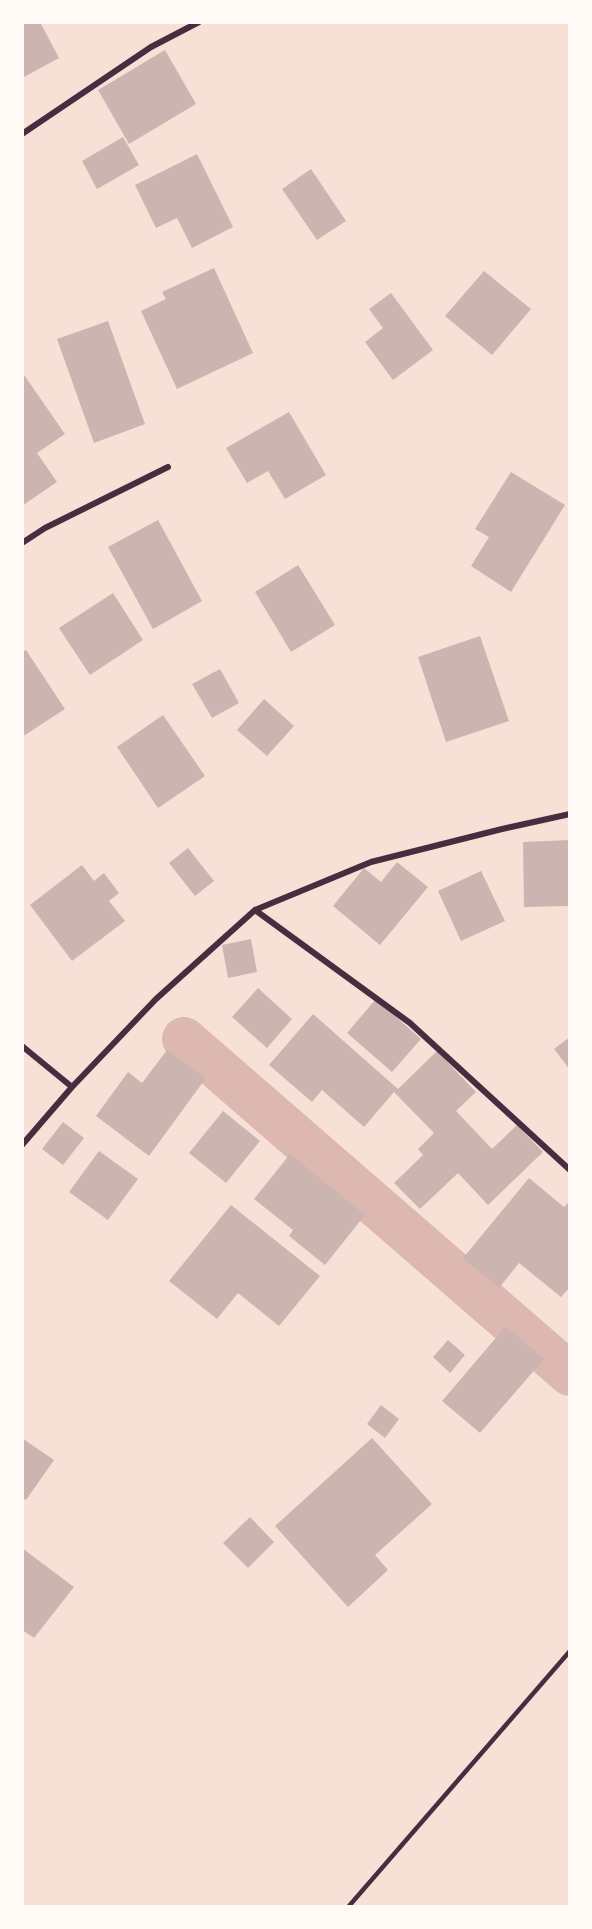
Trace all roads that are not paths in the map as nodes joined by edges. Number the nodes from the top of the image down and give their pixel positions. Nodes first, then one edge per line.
1 (199, 22) edge
2 (22, 134) edge
3 (168, 467) dead end
4 (22, 543) edge
5 (570, 814) edge
6 (255, 910) junction
7 (22, 1046) edge
8 (72, 1087) junction
9 (22, 1144) edge
10 (570, 1170) edge
11 (570, 1651) edge
12 (350, 1906) edge

1 - 2 street
3 - 4 street
5 - 6 street
6 - 8 street
6 - 10 street
7 - 8 street
8 - 9 street
11 - 12 lane

